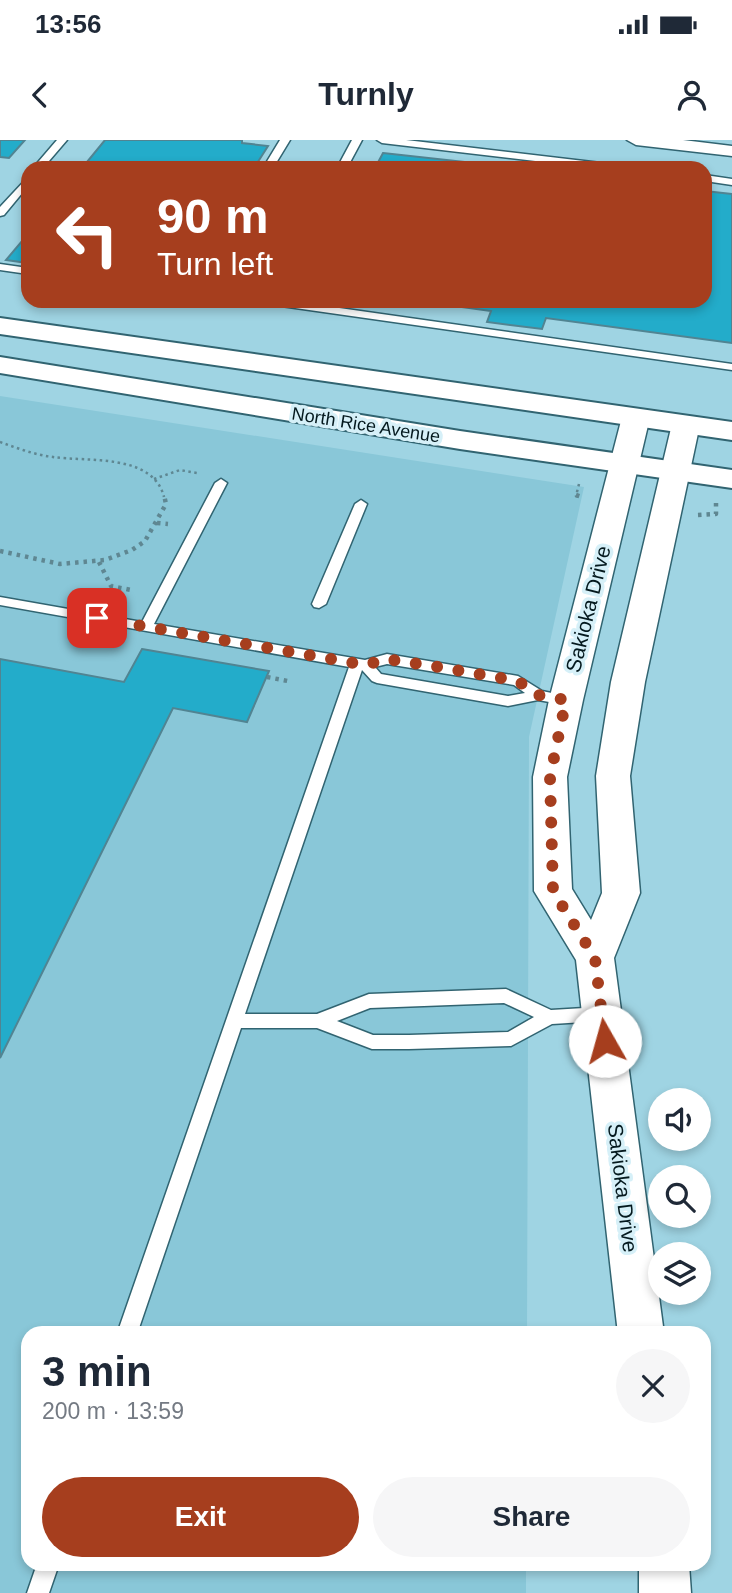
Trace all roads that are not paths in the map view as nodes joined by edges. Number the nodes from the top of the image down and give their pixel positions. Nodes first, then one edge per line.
1 (62, 140) edge
2 (285, 140) edge
3 (357, 140) edge
4 (382, 140) edge
5 (636, 140) edge
6 (732, 151) edge
7 (44, 161) edge
8 (272, 161) edge
9 (346, 161) edge
10 (559, 161) edge
11 (712, 179) edge
12 (732, 182) edge
13 (21, 188) edge
14 (0, 214) edge
15 (0, 267) edge
16 (21, 270) edge
17 (316, 308) edge
18 (0, 326) edge
19 (0, 365) edge
20 (732, 367) edge
21 (636, 417) junction
22 (686, 424) junction
23 (732, 431) edge
24 (623, 464) junction
25 (676, 471) junction
26 (732, 479) edge
27 (221, 483) dead end
28 (361, 504) dead end
29 (0, 601) edge
30 (319, 604) dead end
31 (146, 626) junction
32 (361, 665) junction
33 (552, 697) junction
34 (595, 958) junction
35 (602, 1014) junction
36 (549, 1017) junction
37 (234, 1021) junction
38 (318, 1021) junction
39 (130, 1326) edge
40 (640, 1326) edge
41 (46, 1571) edge
42 (664, 1571) edge
43 (38, 1593) edge
44 (665, 1593) edge

1 - 7 lane
2 - 8 lane
3 - 9 lane
4 - 10 lane
5 - 6 street
11 - 12 lane
13 - 14 lane
15 - 16 lane
17 - 20 lane
18 - 21 highway
19 - 24 highway, North Rice Avenue
21 - 22 highway
21 - 24 street, Sakioka Drive
22 - 23 highway
22 - 25 street, Sakioka Drive
24 - 25 highway, North Rice Avenue
24 - 33 street, Sakioka Drive
25 - 26 highway, North Rice Avenue
25 - 34 street, Sakioka Drive
27 - 31 lane
28 - 30 lane
29 - 31 lane
31 - 32 lane
32 - 33 lane
32 - 33 lane
32 - 37 lane
33 - 34 street, Sakioka Drive
34 - 35 street, Sakioka Drive
35 - 36 lane
35 - 40 street, Sakioka Drive
36 - 38 lane
36 - 38 lane
37 - 38 lane
37 - 39 lane
41 - 43 lane
42 - 44 street

